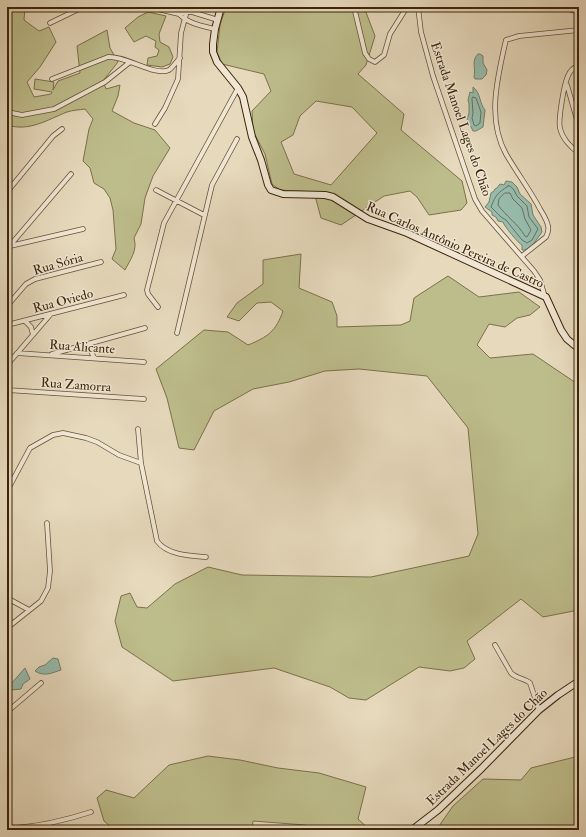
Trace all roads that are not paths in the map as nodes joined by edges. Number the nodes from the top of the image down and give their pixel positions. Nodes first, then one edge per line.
1 (83, 7) edge
2 (149, 7) edge
3 (221, 7) edge
4 (354, 7) edge
5 (407, 7) edge
6 (418, 7) edge
7 (562, 7) edge
8 (188, 9) edge
9 (579, 12) edge
10 (179, 14) junction
11 (185, 20) junction
12 (218, 20) junction
13 (50, 23) dead end
14 (215, 29) junction
15 (579, 30) edge
16 (180, 58) junction
17 (130, 62) junction
18 (579, 65) edge
19 (52, 79) dead end
20 (566, 83) junction
21 (238, 88) junction
22 (7, 112) edge
23 (579, 123) edge
24 (155, 124) dead end
25 (62, 129) dead end
26 (237, 139) dead end
27 (579, 153) edge
28 (71, 174) dead end
29 (156, 190) dead end
30 (7, 192) edge
31 (177, 200) junction
32 (204, 215) junction
33 (83, 229) dead end
34 (8, 248) edge
35 (522, 256) junction
36 (101, 262) dead end
37 (124, 295) dead end
38 (546, 298) junction
39 (7, 306) edge
40 (158, 307) dead end
41 (50, 315) junction
42 (25, 321) junction
43 (7, 325) edge
44 (145, 328) dead end
45 (177, 333) dead end
46 (33, 335) junction
47 (93, 343) junction
48 (579, 349) edge
49 (18, 353) junction
50 (48, 355) junction
51 (94, 358) junction
52 (144, 362) dead end
53 (7, 365) edge
54 (7, 390) edge
55 (144, 399) dead end
56 (138, 429) dead end
57 (141, 463) junction
58 (7, 474) edge
59 (12, 481) junction
60 (7, 491) edge
61 (47, 523) dead end
62 (206, 557) dead end
63 (7, 598) edge
64 (29, 610) junction
65 (7, 628) edge
66 (495, 646) dead end
67 (579, 681) edge
68 (41, 683) dead end
69 (539, 710) junction
70 (7, 712) edge
71 (91, 812) dead end
72 (7, 826) edge
73 (17, 829) edge
74 (412, 830) edge

1 - 13 street
2 - 10 street
3 - 12 street, Rua Carlos Antônio Pereira de Castro
4 - 5 street
6 - 35 street, Estrada Manoel Lages do Chão
7 - 9 street
8 - 10 street
8 - 11 street
8 - 12 street
10 - 11 street
11 - 14 street
11 - 16 street
12 - 14 street, Rua Carlos Antônio Pereira de Castro
14 - 21 street, Rua Carlos Antônio Pereira de Castro
15 - 35 street
16 - 17 street
16 - 24 street
17 - 19 street
17 - 22 street
18 - 20 street
20 - 23 street
20 - 27 street
21 - 31 street
21 - 38 street, Rua Carlos Antônio Pereira de Castro
25 - 30 street
26 - 32 street
28 - 34 street
29 - 31 street
31 - 32 street
31 - 40 street
32 - 45 street
33 - 34 street
35 - 38 street, Estrada Manoel Lages do Chão
36 - 39 street, Rua Sória
37 - 41 street, Rua Oviedo
38 - 48 street, Estrada Manoel Lages do Chão
41 - 42 street, Rua Oviedo
41 - 46 street
42 - 43 street, Rua Oviedo
42 - 46 street
44 - 47 street
46 - 49 street
47 - 50 street
47 - 51 street
49 - 50 street, Rua Alicante
49 - 53 street
50 - 51 street, Rua Alicante
51 - 52 street, Rua Alicante
54 - 55 street, Rua Zamorra
56 - 57 street
57 - 59 street
57 - 62 street
58 - 59 street
59 - 60 street
61 - 64 street
63 - 64 street
64 - 65 street
66 - 69 street
67 - 69 street, Estrada Manoel Lages do Chão
68 - 70 street
69 - 74 street, Estrada Manoel Lages do Chão
71 - 73 street
72 - 73 street

